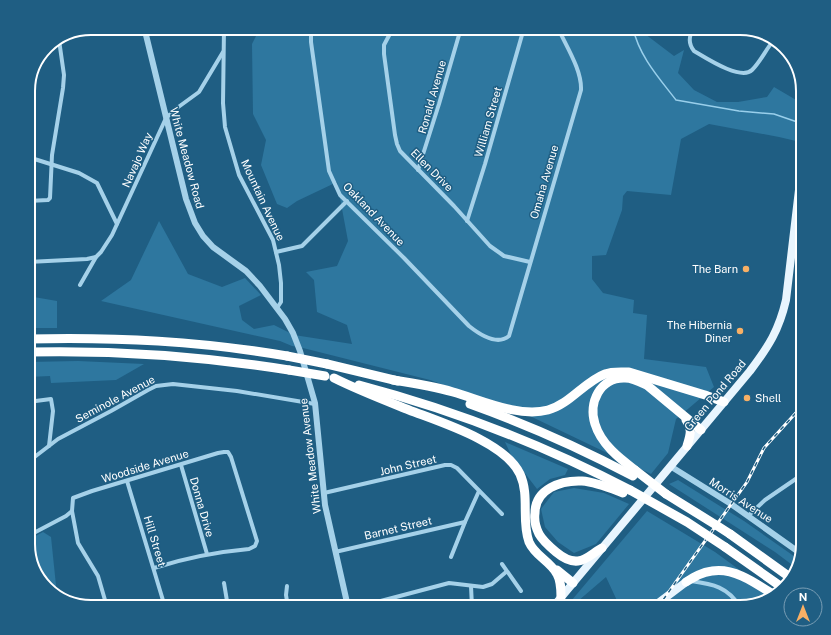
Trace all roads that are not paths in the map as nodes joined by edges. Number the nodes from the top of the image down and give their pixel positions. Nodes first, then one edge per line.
1 (146, 35) edge
2 (224, 35) edge
3 (311, 35) edge
4 (389, 35) edge
5 (459, 35) edge
6 (522, 35) edge
7 (561, 35) edge
8 (690, 35) edge
9 (60, 45) edge
10 (771, 45) edge
11 (223, 51) junction
12 (166, 118) junction
13 (35, 159) edge
14 (51, 163) junction
15 (418, 170) junction
16 (35, 201) edge
17 (347, 201) junction
18 (796, 216) edge
19 (467, 221) junction
20 (117, 224) junction
21 (276, 252) junction
22 (96, 257) junction
23 (35, 262) edge
24 (530, 262) junction
25 (80, 285) dead end
26 (277, 308) junction
27 (35, 339) edge
28 (503, 339) joint
29 (35, 352) edge
30 (329, 378) junction
31 (393, 380) junction
32 (35, 401) edge
33 (724, 402) junction
34 (315, 404) junction
35 (681, 414) junction
36 (701, 430) junction
37 (49, 446) junction
38 (687, 446) junction
39 (35, 457) edge
40 (181, 464) junction
41 (670, 466) junction
42 (634, 473) junction
43 (796, 479) edge
44 (127, 481) junction
45 (479, 491) junction
46 (627, 491) junction
47 (324, 493) junction
48 (72, 511) junction
49 (502, 514) dead end
50 (748, 516) junction
51 (464, 522) junction
52 (35, 532) edge
53 (602, 548) junction
54 (796, 550) edge
55 (335, 552) junction
56 (207, 554) junction
57 (451, 557) dead end
58 (502, 564) dead end
59 (550, 566) junction
60 (154, 568) junction
61 (506, 572) junction
62 (786, 575) edge
63 (686, 582) junction
64 (224, 583) dead end
65 (573, 584) junction
66 (778, 584) edge
67 (287, 586) dead end
68 (471, 586) junction
69 (521, 591) dead end
70 (768, 591) edge
71 (561, 597) junction
72 (105, 600) edge
73 (163, 600) edge
74 (227, 600) edge
75 (287, 600) edge
76 (346, 600) edge
77 (385, 600) edge
78 (472, 600) edge
79 (559, 600) edge
80 (662, 600) edge
81 (735, 600) edge

1 - 12 street, White Meadow Road
2 - 11 street, Mountain Avenue
3 - 17 street, Oakland Avenue
4 - 15 street, Ellen Drive
5 - 15 street, Ronald Avenue
6 - 19 street, William Street
7 - 24 street, Omaha Avenue
8 - 10 street
9 - 14 street
11 - 12 street, Navajo Way
11 - 21 street, Mountain Avenue
12 - 20 street, Navajo Way
12 - 26 street, White Meadow Road
13 - 14 street
14 - 16 street
14 - 20 street
15 - 19 street, Ellen Drive
17 - 21 street
17 - 28 street, Oakland Avenue
18 - 33 main road, Green Pond Road
19 - 24 street, Ellen Drive
20 - 22 street, Navajo Way
21 - 26 street, Mountain Avenue
22 - 23 street
22 - 25 street, Navajo Way
24 - 28 street, Omaha Avenue
26 - 34 street, White Meadow Avenue
27 - 31 highway, bridge
29 - 30 highway, bridge
30 - 46 highway
30 - 59 highway
31 - 33 highway
31 - 42 highway
32 - 37 street
33 - 36 main road, Green Pond Road
34 - 37 street, Seminole Avenue
34 - 47 street, White Meadow Avenue
35 - 36 highway
35 - 38 highway
35 - 42 highway
36 - 38 main road, Green Pond Road
37 - 39 street, Seminole Avenue
38 - 41 main road, Green Pond Road
40 - 44 street, Woodside Avenue
40 - 56 street, Donna Drive
40 - 56 street, Woodside Avenue
41 - 50 street, Morris Avenue
41 - 53 main road, Green Pond Road
42 - 62 highway, bridge
43 - 50 street
44 - 48 street, Woodside Avenue
44 - 60 street, Hill Street
45 - 47 street, John Street
45 - 49 street, John Street
45 - 51 street
46 - 53 highway
46 - 66 highway, bridge
47 - 55 street, White Meadow Avenue
48 - 52 street
48 - 72 street
50 - 54 street, Morris Avenue
51 - 55 street, Barnet Street
51 - 57 street
53 - 65 main road, Green Pond Road
55 - 76 street, White Meadow Avenue
56 - 60 street
58 - 61 street
59 - 65 highway
59 - 71 highway
60 - 73 street, Hill Street
61 - 68 street
61 - 69 street
63 - 70 highway
63 - 80 main road
63 - 81 street
64 - 74 street
65 - 71 main road, Green Pond Road
67 - 75 street
68 - 77 street
68 - 78 street
71 - 79 main road, Green Pond Road

